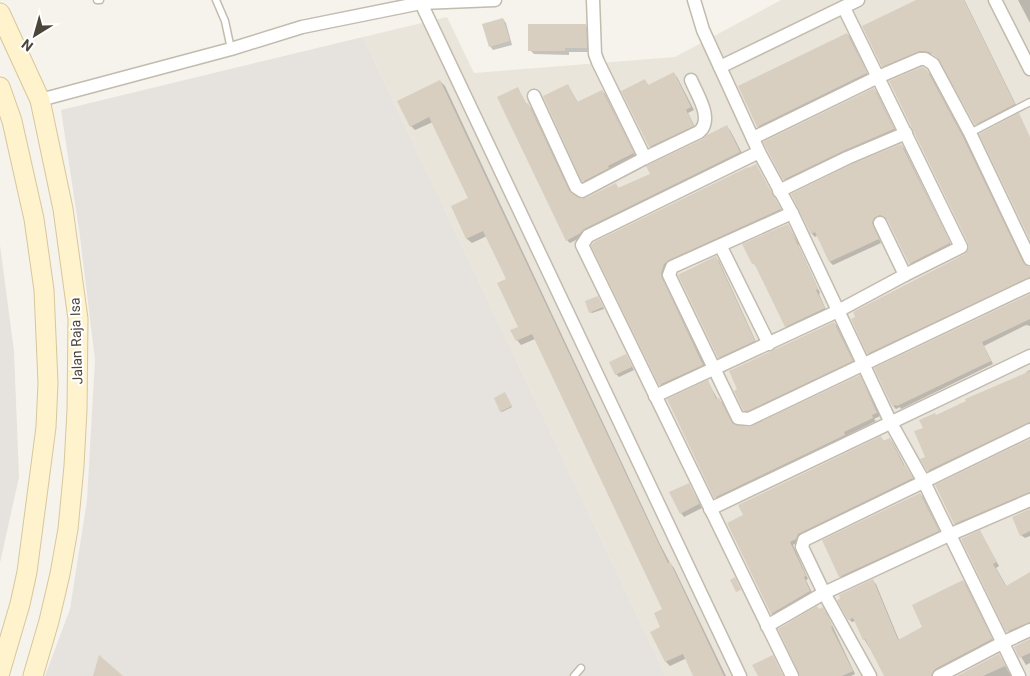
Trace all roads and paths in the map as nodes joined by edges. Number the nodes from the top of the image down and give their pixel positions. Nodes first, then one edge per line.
1 (97, 0) edge
2 (100, 0) edge
3 (216, 0) edge
4 (495, 0) edge
5 (593, 0) edge
6 (694, 0) edge
7 (858, 0) edge
8 (994, 0) edge
9 (422, 3) junction
10 (842, 4) edge
11 (0, 13) edge
12 (231, 49) junction
13 (720, 67) junction
14 (1030, 69) edge
15 (878, 77) junction
16 (691, 80) dead end
17 (0, 87) edge
18 (534, 96) dead end
19 (40, 100) junction
20 (1030, 102) edge
21 (906, 133) junction
22 (970, 133) junction
23 (753, 138) junction
24 (759, 152) junction
25 (645, 158) junction
26 (779, 191) junction
27 (792, 213) junction
28 (880, 223) dead end
29 (721, 247) junction
30 (1030, 259) edge
31 (905, 275) junction
32 (1030, 285) edge
33 (838, 311) junction
34 (769, 344) junction
35 (1030, 356) edge
36 (862, 364) junction
37 (713, 370) junction
38 (655, 396) junction
39 (891, 423) junction
40 (1030, 430) edge
41 (924, 482) junction
42 (1030, 500) edge
43 (710, 508) junction
44 (949, 535) junction
45 (824, 593) junction
46 (767, 626) junction
47 (1030, 630) edge
48 (1002, 643) junction
49 (581, 668) dead end
50 (0, 672) edge
51 (33, 676) edge
52 (574, 676) edge
53 (740, 676) edge
54 (792, 676) edge
55 (870, 676) edge
56 (939, 676) edge
57 (1019, 676) edge

1 - 2 lane
3 - 12 lane
4 - 9 street
5 - 25 street
6 - 13 street
7 - 10 street
8 - 14 street
9 - 12 street
9 - 53 street
10 - 13 street
10 - 15 street
11 - 19 main road, Jalan Raja Isa
12 - 19 street
13 - 23 street
15 - 21 street
15 - 22 street
15 - 23 street
16 - 25 street
17 - 50 main road, Jalan Raja Isa
18 - 25 street
19 - 51 main road, Jalan Raja Isa
20 - 22 lane
21 - 26 street
21 - 31 street
22 - 30 street
23 - 24 street
24 - 26 street
24 - 38 street
26 - 27 street
27 - 29 street
27 - 33 street
28 - 31 street
29 - 34 street
29 - 37 street
31 - 33 street
32 - 36 street
33 - 34 street
33 - 36 street
34 - 37 street
35 - 39 street
36 - 37 street
36 - 39 street
37 - 38 street
38 - 43 street
39 - 41 street
39 - 43 street
40 - 41 street
41 - 44 street
41 - 45 street
42 - 44 street
43 - 46 street
44 - 45 street
44 - 48 street
45 - 46 street
45 - 55 street
46 - 54 street
47 - 48 street
48 - 56 street
48 - 57 street
49 - 52 lane

